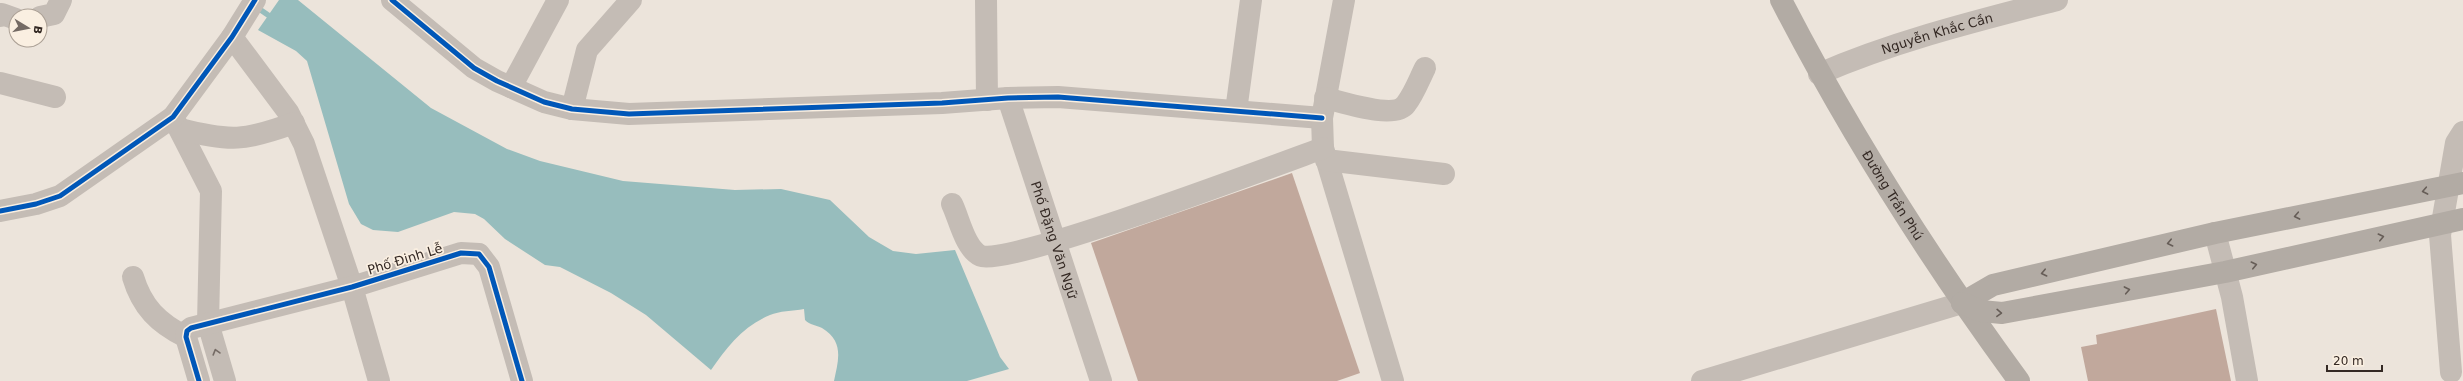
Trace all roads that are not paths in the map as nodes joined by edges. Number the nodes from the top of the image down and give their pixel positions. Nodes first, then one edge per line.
1 (61, 0) edge
2 (255, 0) edge
3 (558, 0) edge
4 (631, 0) edge
5 (986, 0) edge
6 (1251, 0) edge
7 (1344, 0) edge
8 (1781, 0) edge
9 (2057, 0) edge
10 (402, 3) edge
11 (48, 15) edge
12 (232, 37) junction
13 (1424, 68) dead end
14 (1819, 74) junction
15 (0, 83) edge
16 (511, 87) junction
17 (55, 97) dead end
18 (997, 99) junction
19 (1323, 108) junction
20 (572, 109) junction
21 (1236, 111) junction
22 (294, 122) junction
23 (176, 123) junction
24 (2463, 132) edge
25 (1325, 154) junction
26 (1444, 174) dead end
27 (2456, 184) edge
28 (952, 204) dead end
29 (0, 211) edge
30 (2463, 219) edge
31 (2441, 224) junction
32 (2215, 233) junction
33 (1055, 242) junction
34 (2225, 272) junction
35 (133, 277) dead end
36 (352, 287) junction
37 (1962, 303) junction
38 (208, 323) junction
39 (186, 337) junction
40 (2451, 372) dead end
41 (199, 381) edge
42 (225, 381) edge
43 (379, 381) edge
44 (522, 381) edge
45 (1101, 381) edge
46 (1393, 381) edge
47 (1702, 381) edge
48 (2019, 381) edge
49 (2247, 381) edge

1 - 11 street
2 - 12 street
3 - 16 street
4 - 20 street
5 - 18 street, Phố Đặng Văn Ngữ
6 - 21 street
7 - 19 street
8 - 14 main road, Đường Trần Phú
9 - 14 street, Nguyễn Khắc Cần
10 - 16 street
12 - 22 street
12 - 23 street
13 - 19 street
14 - 37 main road, Đường Trần Phú
15 - 17 street
16 - 20 street
18 - 20 street
18 - 21 street
18 - 33 street, Phố Đặng Văn Ngữ
19 - 21 street
19 - 25 street
22 - 23 street
22 - 36 street
23 - 29 street
23 - 38 street
24 - 27 street
25 - 26 street
25 - 33 street
25 - 46 street
27 - 31 street
27 -> 32 main road
28 - 33 street
30 - 31 main road
34 -> 31 main road
31 - 40 street
32 - 34 street
32 -> 37 main road
33 - 45 street, Phố Đặng Văn Ngữ
37 -> 34 main road
34 - 49 street
35 - 39 street
36 - 38 street, Phố Đinh Lễ
36 - 43 street
36 - 44 street, Phố Đinh Lễ
37 - 47 street
37 - 48 main road, Đường Trần Phú
38 - 39 street, Phố Đinh Lễ
42 -> 38 street
39 - 41 street

